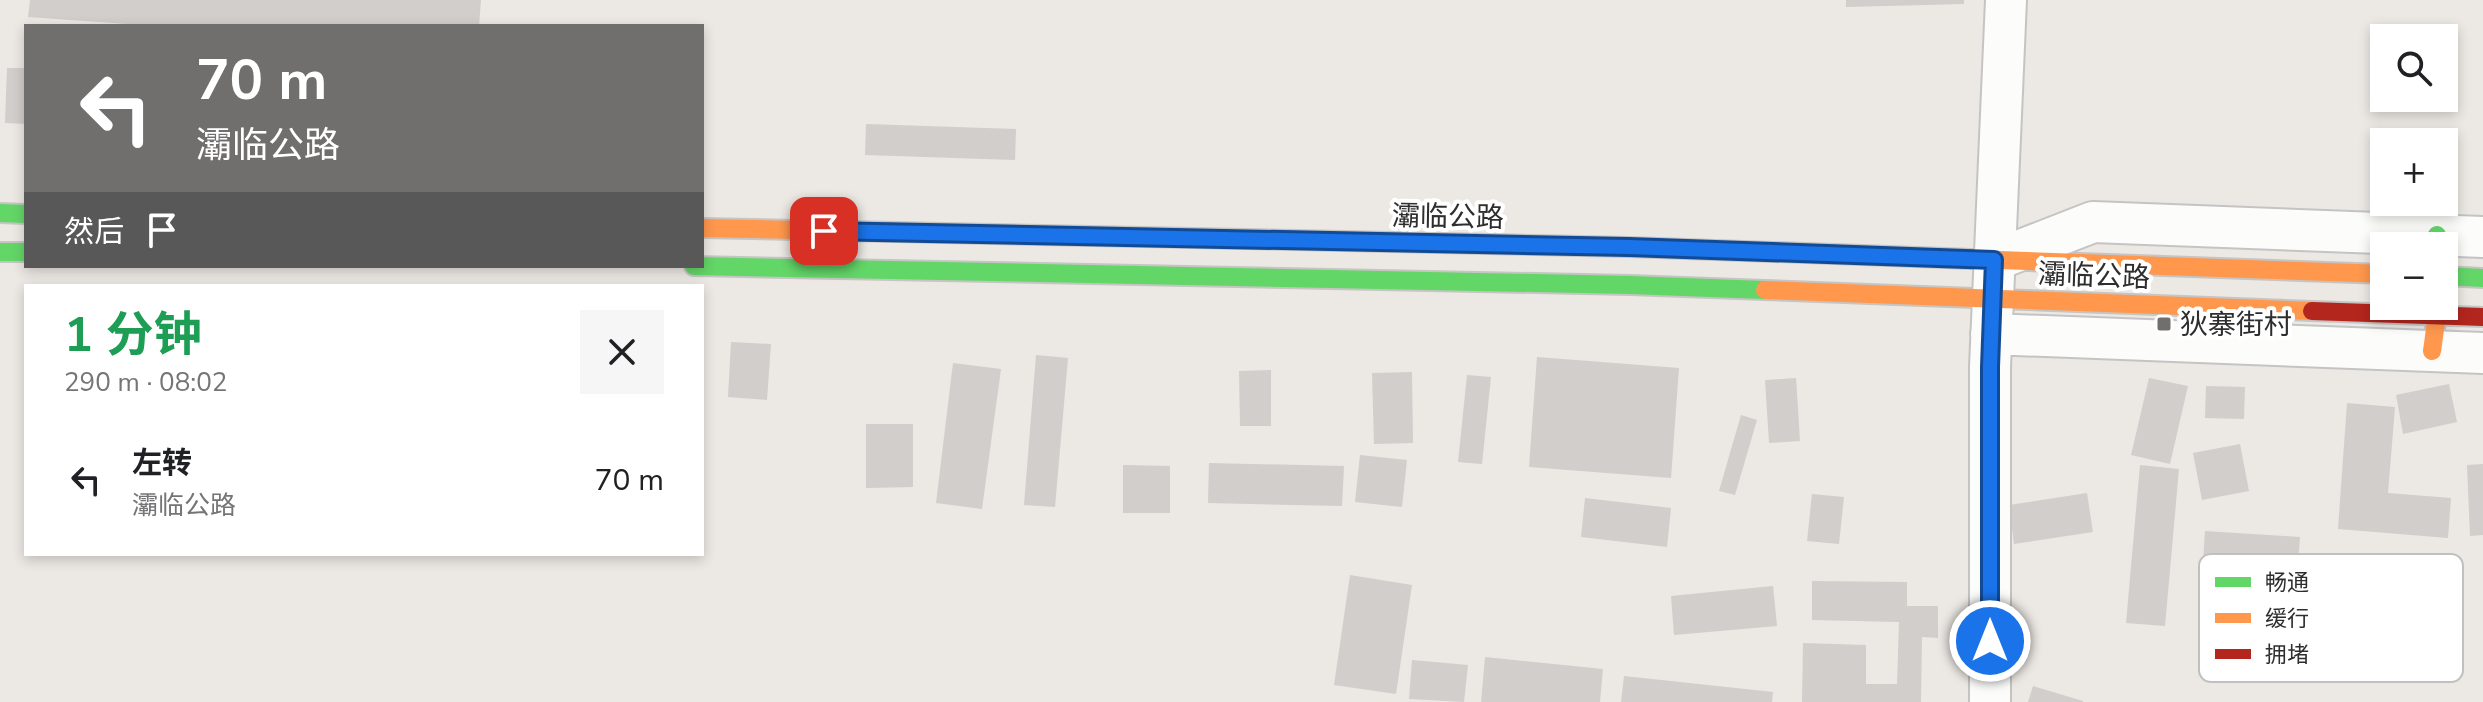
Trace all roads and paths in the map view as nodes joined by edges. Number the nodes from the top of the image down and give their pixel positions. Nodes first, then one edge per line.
1 (2006, 0) edge
2 (0, 213) edge
3 (24, 214) edge
4 (704, 228) edge
5 (2370, 237) edge
6 (2483, 237) edge
7 (2458, 239) edge
8 (0, 252) edge
9 (24, 252) edge
10 (704, 266) edge
11 (2370, 275) edge
12 (2458, 277) edge
13 (2483, 278) edge
14 (1993, 298) junction
15 (2483, 317) edge
16 (2435, 333) junction
17 (2483, 353) edge
18 (1990, 702) edge

1 - 14 street
2 - 3 main road
4 - 14 main road, 灞临公路
5 - 14 street
6 - 7 street
8 - 9 main road
10 - 14 main road, 灞临公路
11 - 14 main road, 灞临公路
12 - 13 main road
14 - 16 street
14 - 18 street
15 - 16 main road
16 - 17 street

